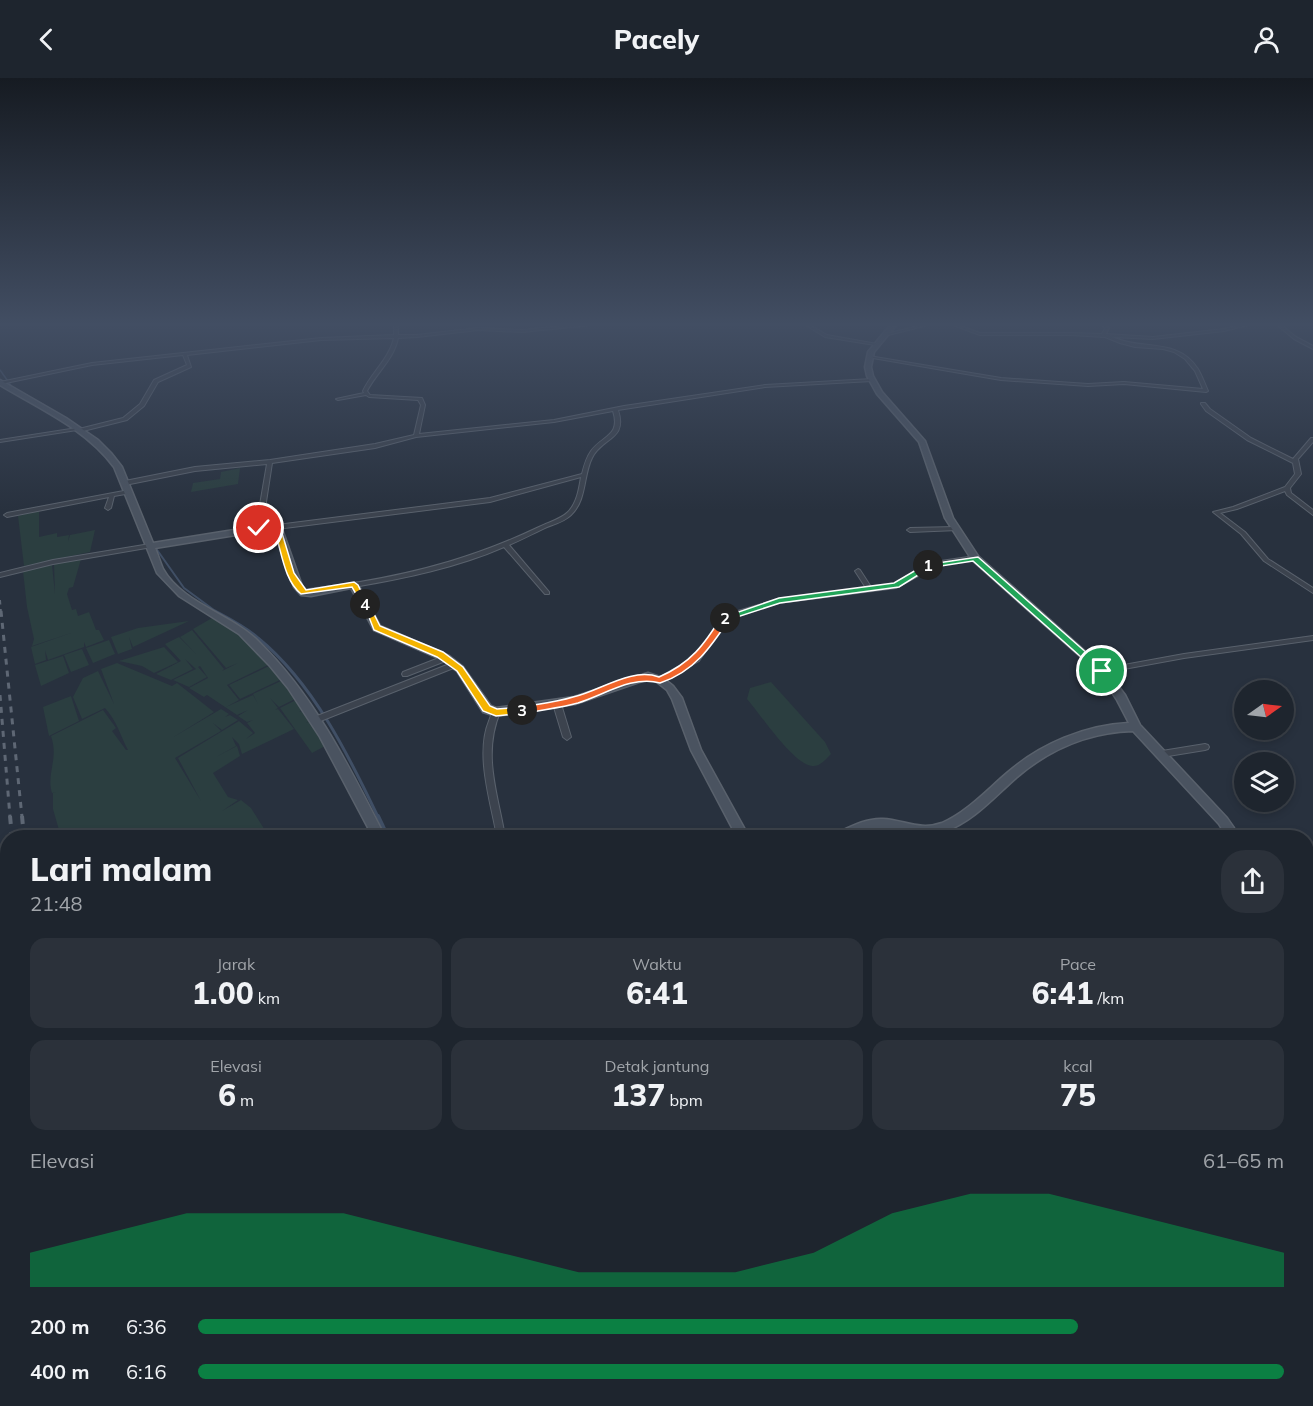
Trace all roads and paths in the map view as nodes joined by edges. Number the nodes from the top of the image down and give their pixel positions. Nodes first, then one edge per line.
1 (8, 386) edge
2 (153, 386) edge
3 (368, 386) edge
4 (765, 386) edge
5 (875, 386) edge
6 (1164, 386) edge
7 (1204, 386) edge
8 (366, 394) junction
9 (338, 399) dead end
10 (1203, 404) dead end
11 (615, 409) junction
12 (80, 430) junction
13 (416, 436) junction
14 (1313, 439) edge
15 (0, 441) edge
16 (270, 462) junction
17 (1294, 462) junction
18 (584, 475) junction
19 (128, 485) junction
20 (1287, 488) junction
21 (112, 495) junction
22 (108, 508) dead end
23 (1313, 513) edge
24 (7, 515) dead end
25 (264, 528) junction
26 (956, 529) junction
27 (910, 530) dead end
28 (151, 546) junction
29 (506, 546) junction
30 (975, 558) junction
31 (858, 571) dead end
32 (0, 575) edge
33 (354, 585) junction
34 (870, 590) junction
35 (1313, 591) edge
36 (547, 593) dead end
37 (1313, 638) edge
38 (450, 662) junction
39 (1102, 671) junction
40 (405, 674) dead end
41 (660, 680) junction
42 (557, 704) junction
43 (496, 712) junction
44 (316, 720) junction
45 (1136, 727) junction
46 (567, 737) dead end
47 (1205, 747) dead end
48 (1162, 754) junction
49 (375, 830) edge
50 (500, 830) edge
51 (739, 830) edge
52 (860, 830) edge
53 (910, 830) edge
54 (946, 830) edge
55 (1228, 830) edge

1 - 12 street
2 - 12 street
3 - 8 street
4 - 11 street
5 - 26 street
6 - 7 street
8 - 9 street
8 - 13 street
10 - 17 street
11 - 13 street
11 - 18 street
12 - 15 street
12 - 19 street
13 - 16 street
14 - 17 street
16 - 19 street
16 - 25 street
17 - 20 street
18 - 25 street
18 - 29 street
19 - 21 street
19 - 28 street
20 - 23 street
20 - 35 street
21 - 22 street
21 - 24 street
25 - 28 street
25 - 33 street
26 - 27 street
26 - 30 street
28 - 32 street
28 - 44 street
29 - 33 street
29 - 36 street
30 - 34 street
30 - 39 street
31 - 34 street
33 - 38 street
34 - 41 street
37 - 39 street
38 - 40 street
38 - 43 street
38 - 44 street
39 - 45 street
41 - 42 street
41 - 51 street
42 - 43 street
42 - 46 street
43 - 50 street
44 - 49 street
45 - 48 street
45 - 54 street
47 - 48 street
48 - 55 street
52 - 53 street

